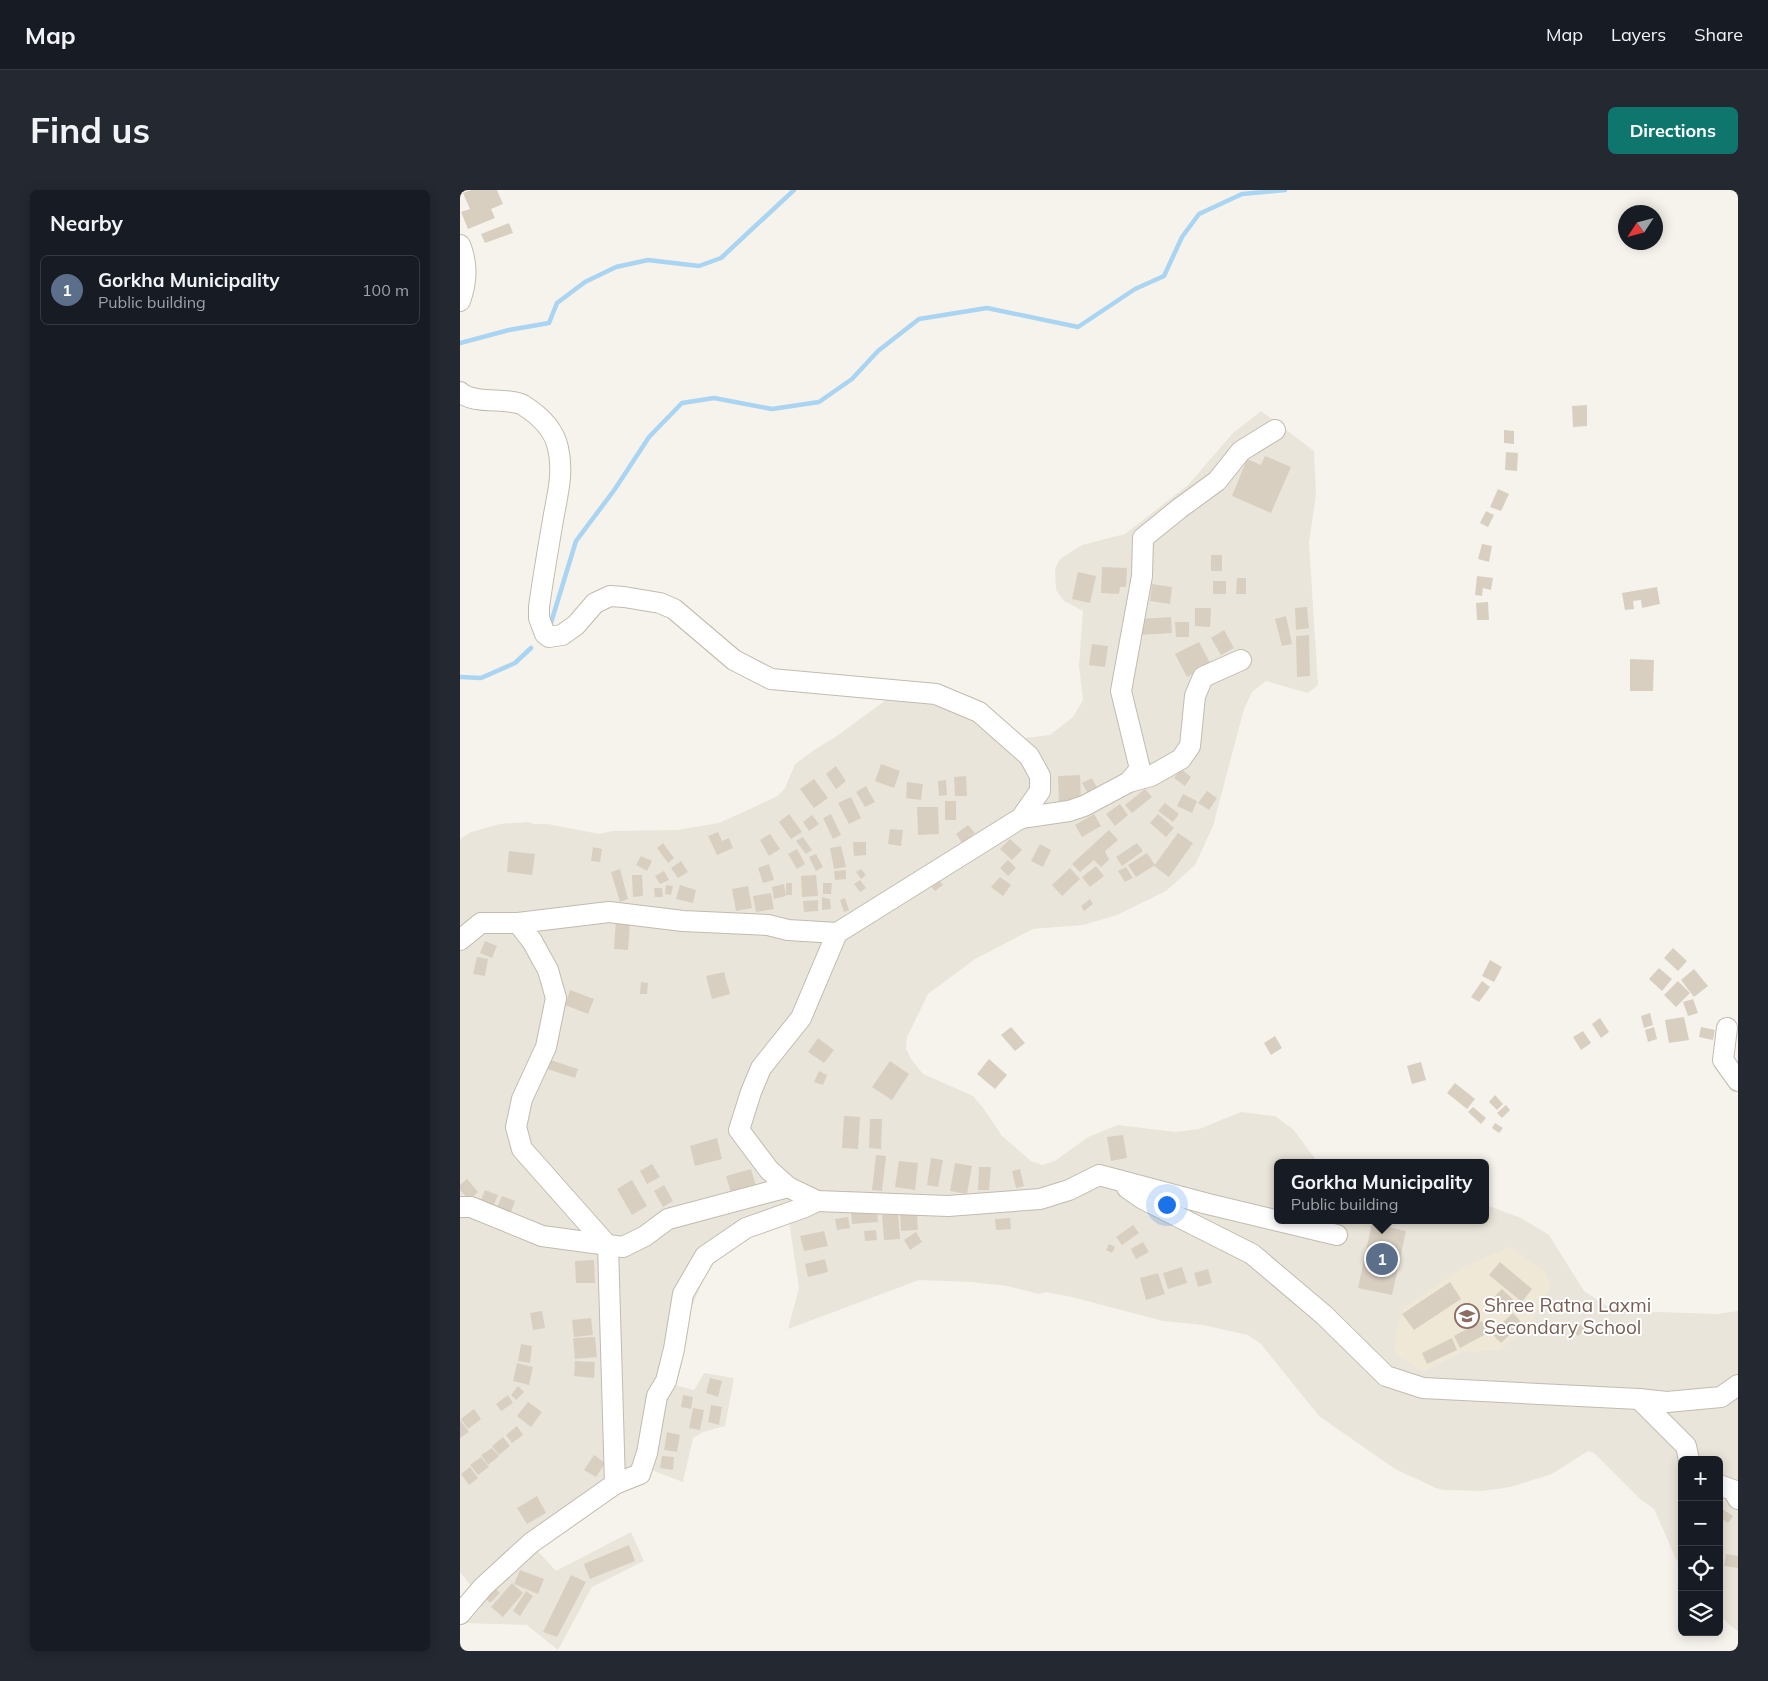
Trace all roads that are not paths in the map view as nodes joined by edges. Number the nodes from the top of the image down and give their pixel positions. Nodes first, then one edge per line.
1 (460, 245) edge
2 (460, 301) edge
3 (460, 392) edge
4 (1275, 430) dead end
5 (1241, 660) dead end
6 (1129, 782) junction
7 (1021, 818) junction
8 (518, 923) junction
9 (837, 933) junction
10 (460, 940) edge
11 (1727, 1028) dead end
12 (1738, 1081) edge
13 (1112, 1178) junction
14 (788, 1186) junction
15 (817, 1201) junction
16 (460, 1207) edge
17 (1274, 1220) edge
18 (1291, 1224) edge
19 (1337, 1235) dead end
20 (608, 1246) junction
21 (1738, 1386) edge
22 (1639, 1399) junction
23 (1688, 1456) edge
24 (615, 1484) junction
25 (1723, 1486) edge
26 (1738, 1499) edge
27 (460, 1614) edge

1 - 2 street
3 - 7 street
4 - 6 street
5 - 6 street
6 - 7 street
7 - 9 street
8 - 9 street
8 - 10 street
8 - 20 street
9 - 14 street
11 - 12 street
13 - 15 street
13 - 17 street
13 - 22 street
14 - 15 street
14 - 20 street
15 - 24 street
16 - 20 street
18 - 19 street
20 - 24 street
21 - 22 street
22 - 23 street
24 - 27 street
25 - 26 street

